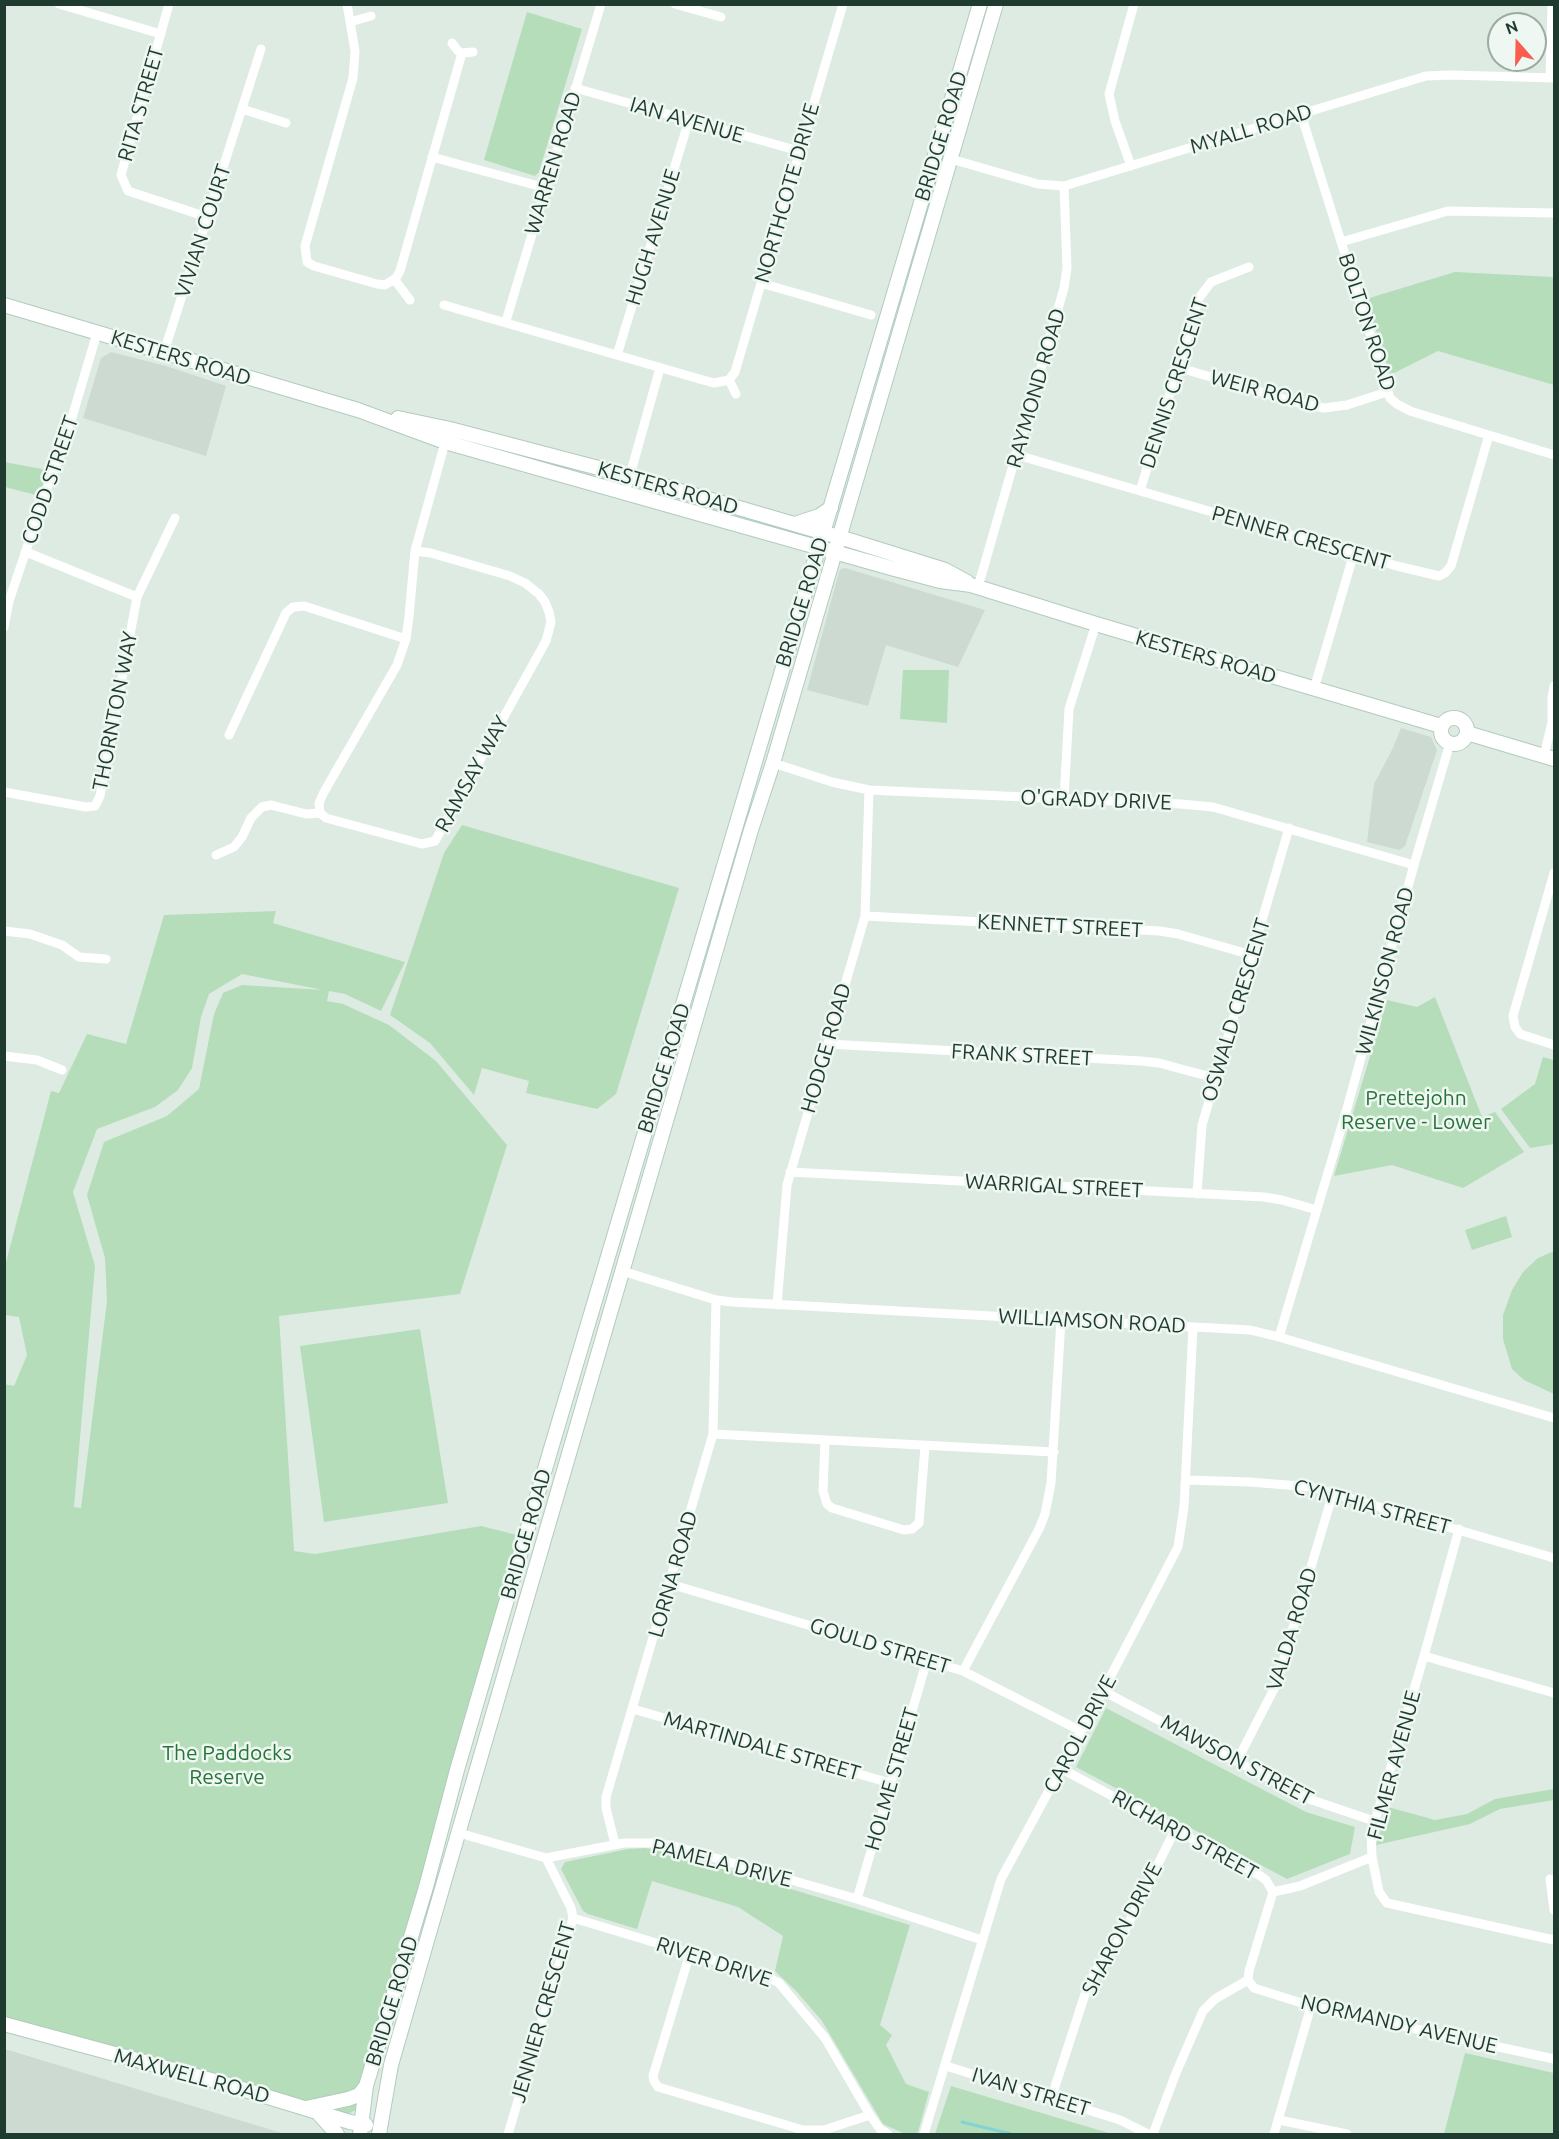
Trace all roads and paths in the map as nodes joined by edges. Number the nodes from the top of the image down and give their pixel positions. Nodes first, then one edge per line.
1 (59, 4) edge
2 (169, 4) edge
3 (347, 4) edge
4 (600, 4) edge
5 (675, 4) edge
6 (843, 4) edge
7 (980, 4) edge
8 (996, 4) edge
9 (1134, 4) edge
10 (1552, 4) edge
11 (371, 16) dead end
12 (721, 17) dead end
13 (350, 22) junction
14 (161, 34) junction
15 (452, 43) dead end
16 (261, 49) dead end
17 (473, 52) dead end
18 (462, 53) junction
19 (1552, 78) edge
20 (576, 88) junction
21 (242, 109) junction
22 (1301, 114) junction
23 (688, 120) junction
24 (286, 123) dead end
25 (799, 151) junction
26 (936, 155) junction
27 (432, 156) junction
28 (951, 159) junction
29 (1131, 166) junction
30 (1065, 186) junction
31 (546, 188) junction
32 (1554, 213) edge
33 (207, 217) junction
34 (1341, 242) junction
35 (1249, 267) dead end
36 (394, 279) junction
37 (761, 284) junction
38 (410, 300) dead end
39 (4, 305) edge
40 (444, 305) dead end
41 (871, 315) dead end
42 (506, 321) junction
43 (97, 333) junction
44 (164, 352) junction
45 (617, 355) junction
46 (1177, 367) junction
47 (660, 368) junction
48 (729, 380) junction
49 (1388, 392) junction
50 (736, 394) dead end
51 (358, 410) junction
52 (450, 429) junction
53 (1490, 435) junction
54 (445, 442) junction
55 (1017, 455) junction
56 (1554, 455) edge
57 (629, 476) junction
58 (1140, 491) junction
59 (625, 493) junction
60 (831, 508) junction
61 (175, 518) dead end
62 (795, 524) junction
63 (823, 532) junction
64 (838, 537) junction
65 (819, 548) junction
66 (415, 551) junction
67 (26, 552) junction
68 (834, 552) junction
69 (1354, 553) junction
70 (974, 586) junction
71 (137, 597) junction
72 (1096, 624) junction
73 (4, 627) edge
74 (406, 639) junction
75 (1554, 686) edge
76 (1314, 689) junction
77 (1441, 726) junction
78 (1467, 733) junction
79 (229, 735) dead end
80 (1450, 743) junction
81 (1549, 757) edge
82 (756, 758) junction
83 (773, 763) junction
84 (869, 790) junction
85 (4, 792) edge
86 (1064, 799) junction
87 (320, 813) junction
88 (1289, 828) junction
89 (216, 855) dead end
90 (1414, 865) junction
91 (1554, 873) edge
92 (1551, 898) edge
93 (865, 916) junction
94 (4, 931) edge
95 (1252, 955) junction
96 (106, 959) dead end
97 (828, 1044) junction
98 (1554, 1045) edge
99 (4, 1056) edge
100 (62, 1070) dead end
101 (1215, 1078) junction
102 (652, 1111) junction
103 (668, 1115) junction
104 (790, 1172) junction
105 (1197, 1194) junction
106 (1317, 1210) junction
107 (605, 1266) junction
108 (622, 1271) junction
109 (716, 1299) junction
110 (777, 1305) junction
111 (1061, 1320) junction
112 (1193, 1327) junction
113 (1279, 1337) junction
114 (561, 1414) junction
115 (1554, 1418) edge
116 (578, 1419) junction
117 (713, 1434) junction
118 (825, 1441) junction
119 (925, 1446) junction
120 (1054, 1452) junction
121 (1186, 1480) junction
122 (1333, 1493) junction
123 (1459, 1529) junction
124 (1554, 1558) edge
125 (670, 1584) junction
126 (1424, 1656) junction
127 (927, 1660) junction
128 (963, 1671) junction
129 (1104, 1691) junction
130 (1554, 1693) edge
131 (633, 1709) junction
132 (1081, 1731) junction
133 (1237, 1761) junction
134 (1062, 1768) junction
135 (890, 1783) junction
136 (1374, 1821) junction
137 (442, 1829) junction
138 (1175, 1830) junction
139 (459, 1833) junction
140 (615, 1844) junction
141 (1372, 1857) junction
142 (546, 1858) junction
143 (1550, 1880) dead end
144 (1273, 1892) junction
145 (857, 1899) junction
146 (1554, 1910) edge
147 (573, 1918) junction
148 (1554, 1935) edge
149 (982, 1940) junction
150 (1554, 1940) edge
151 (690, 1953) junction
152 (1248, 1980) junction
153 (1311, 2006) junction
154 (4, 2024) edge
155 (1554, 2059) edge
156 (946, 2066) junction
157 (366, 2086) junction
158 (1051, 2098) junction
159 (311, 2110) junction
160 (870, 2115) junction
161 (1279, 2120) junction
162 (360, 2129) edge
163 (379, 2131) edge
164 (337, 2134) edge
165 (508, 2134) edge
166 (888, 2134) edge
167 (924, 2134) edge
168 (1148, 2134) edge
169 (1153, 2134) edge
170 (1274, 2134) edge
171 (1347, 2134) edge

1 - 14 street
2 - 14 street, RITA STREET
3 - 13 street
4 - 20 street, WARREN ROAD
5 - 12 street
6 - 25 street, NORTHCOTE DRIVE
7 - 26 main road, BRIDGE ROAD
8 - 28 main road, BRIDGE ROAD
9 - 29 street
10 - 19 street
11 - 13 street
13 - 36 street
14 - 33 street, RITA STREET
15 - 18 street
16 - 21 street, VIVIAN COURT
17 - 18 street
18 - 27 street
19 - 22 street, MYALL ROAD
20 - 23 street, IAN AVENUE
20 - 31 street, WARREN ROAD
21 - 24 street
21 - 33 street, VIVIAN COURT
22 - 29 street, MYALL ROAD
22 - 34 street, BOLTON ROAD
23 - 25 street, IAN AVENUE
23 - 45 street, HUGH AVENUE
25 - 37 street, NORTHCOTE DRIVE
26 - 28 main road
26 - 60 main road, BRIDGE ROAD
27 - 31 street
27 - 36 street
28 - 30 street, MYALL ROAD
28 - 64 main road, BRIDGE ROAD
29 - 30 street, MYALL ROAD
30 - 55 street, RAYMOND ROAD
31 - 42 street, WARREN ROAD
32 - 34 street
33 - 44 street, VIVIAN COURT
34 - 49 street, BOLTON ROAD
35 - 46 street, DENNIS CRESCENT
36 - 38 street
37 - 41 street
37 - 48 street, NORTHCOTE DRIVE
39 - 43 main road, KESTERS ROAD
40 - 42 street
42 - 45 street
43 - 44 main road, KESTERS ROAD
43 - 67 street, CODD STREET
44 - 51 main road, KESTERS ROAD
45 - 47 street
46 - 49 street, WEIR ROAD
46 - 58 street, DENNIS CRESCENT
47 - 48 street
47 - 57 street
48 - 50 street
49 - 53 street, BOLTON ROAD
51 - 52 main road, KESTERS ROAD
51 - 54 main road, KESTERS ROAD
52 - 54 street
52 - 57 main road, KESTERS ROAD
53 - 56 street, BOLTON ROAD
53 - 69 street, PENNER CRESCENT
54 - 59 main road, KESTERS ROAD
54 - 66 street
55 - 58 street, PENNER CRESCENT
55 - 70 street, RAYMOND ROAD
57 - 59 street
57 - 62 main road, KESTERS ROAD
58 - 69 street, PENNER CRESCENT
59 - 65 main road, KESTERS ROAD
60 - 62 main road
60 - 63 main road, BRIDGE ROAD
61 - 71 street, THORNTON WAY
62 - 63 main road, KESTERS ROAD
63 - 64 main road, KESTERS ROAD
63 - 65 main road, BRIDGE ROAD
64 - 68 main road, BRIDGE ROAD
64 - 70 main road, KESTERS ROAD
65 - 68 main road, KESTERS ROAD
65 - 82 main road, BRIDGE ROAD
66 - 74 street
66 - 87 street, RAMSAY WAY
67 - 71 street
67 - 73 street, CODD STREET
68 - 70 main road, KESTERS ROAD
68 - 83 main road, BRIDGE ROAD
69 - 76 street
70 - 72 main road, KESTERS ROAD
71 - 85 street, THORNTON WAY
72 - 76 main road, KESTERS ROAD
72 - 86 street
74 - 79 street
74 - 87 street
75 - 81 street
76 - 77 main road, KESTERS ROAD
77 - 78 main road
77 - 80 main road
78 - 80 main road
78 - 81 main road
80 - 90 street, WILKINSON ROAD
82 - 83 main road
82 - 102 main road, BRIDGE ROAD
83 - 84 street, O'GRADY DRIVE
83 - 103 main road, BRIDGE ROAD
84 - 86 street, O'GRADY DRIVE
84 - 93 street, HODGE ROAD
86 - 88 street, O'GRADY DRIVE
87 - 89 street, RAMSAY WAY
88 - 90 street, O'GRADY DRIVE
88 - 95 street, OSWALD CRESCENT
90 - 106 street, WILKINSON ROAD
91 - 92 street
92 - 98 street
93 - 95 street, KENNETT STREET
93 - 97 street, HODGE ROAD
94 - 96 street
95 - 101 street, OSWALD CRESCENT
97 - 101 street, FRANK STREET
97 - 104 street, HODGE ROAD
99 - 100 street
101 - 105 street, OSWALD CRESCENT
102 - 103 main road
102 - 107 main road, BRIDGE ROAD
103 - 108 main road, BRIDGE ROAD
104 - 105 street, WARRIGAL STREET
104 - 110 street, HODGE ROAD
105 - 106 street, WARRIGAL STREET
106 - 113 street, WILKINSON ROAD
107 - 108 main road
107 - 114 main road, BRIDGE ROAD
108 - 109 street, WILLIAMSON ROAD
108 - 116 main road, BRIDGE ROAD
109 - 110 street, WILLIAMSON ROAD
109 - 117 street, LORNA ROAD
110 - 111 street, WILLIAMSON ROAD
111 - 112 street, WILLIAMSON ROAD
111 - 120 street
112 - 113 street, WILLIAMSON ROAD
112 - 121 street, CAROL DRIVE
113 - 115 street, WILLIAMSON ROAD
114 - 116 main road
114 - 137 main road, BRIDGE ROAD
116 - 139 main road, BRIDGE ROAD
117 - 118 street
117 - 125 street, LORNA ROAD
118 - 119 street
118 - 119 street
119 - 120 street
120 - 128 street
121 - 122 street, CYNTHIA STREET
121 - 129 street, CAROL DRIVE
122 - 123 street, CYNTHIA STREET
122 - 133 street, VALDA ROAD
123 - 124 street, CYNTHIA STREET
123 - 126 street, FILMER AVENUE
125 - 127 street, GOULD STREET
125 - 131 street, LORNA ROAD
126 - 130 street
126 - 136 street, FILMER AVENUE
127 - 128 street, GOULD STREET
127 - 135 street, HOLME STREET
128 - 132 street, GOULD STREET
129 - 132 street, CAROL DRIVE
129 - 133 street, MAWSON STREET
131 - 135 street, MARTINDALE STREET
131 - 140 street, LORNA ROAD
132 - 134 street, CAROL DRIVE
133 - 136 street, MAWSON STREET
134 - 138 street, RICHARD STREET
134 - 149 street, CAROL DRIVE
135 - 145 street, HOLME STREET
136 - 141 street, FILMER AVENUE
137 - 139 main road
137 - 157 main road, BRIDGE ROAD
138 - 144 street, RICHARD STREET
138 - 158 street, SHARON DRIVE
139 - 142 street, PAMELA DRIVE
139 - 163 main road, BRIDGE ROAD
140 - 142 street, PAMELA DRIVE
140 - 145 street, PAMELA DRIVE
141 - 144 street, RICHARD STREET
141 - 150 street, FILMER AVENUE
142 - 147 street, JENNIER CRESCENT
143 - 146 street
144 - 152 street
145 - 149 street, PAMELA DRIVE
147 - 151 street, RIVER DRIVE
147 - 165 street, JENNIER CRESCENT
148 - 150 street
149 - 156 street, CAROL DRIVE
151 - 160 street, RIVER DRIVE
151 - 160 street
152 - 153 street, NORMANDY AVENUE
152 - 169 street
153 - 155 street, NORMANDY AVENUE
153 - 161 street
154 - 159 main road, MAXWELL ROAD
156 - 158 street, IVAN STREET
156 - 167 street, CAROL DRIVE
157 - 159 main road
157 - 162 main road, BRIDGE ROAD
158 - 168 street, IVAN STREET
159 - 162 main road, MAXWELL ROAD
159 - 164 main road
160 - 166 street, RIVER DRIVE
161 - 170 street
161 - 171 street
162 - 163 main road, MAXWELL ROAD

